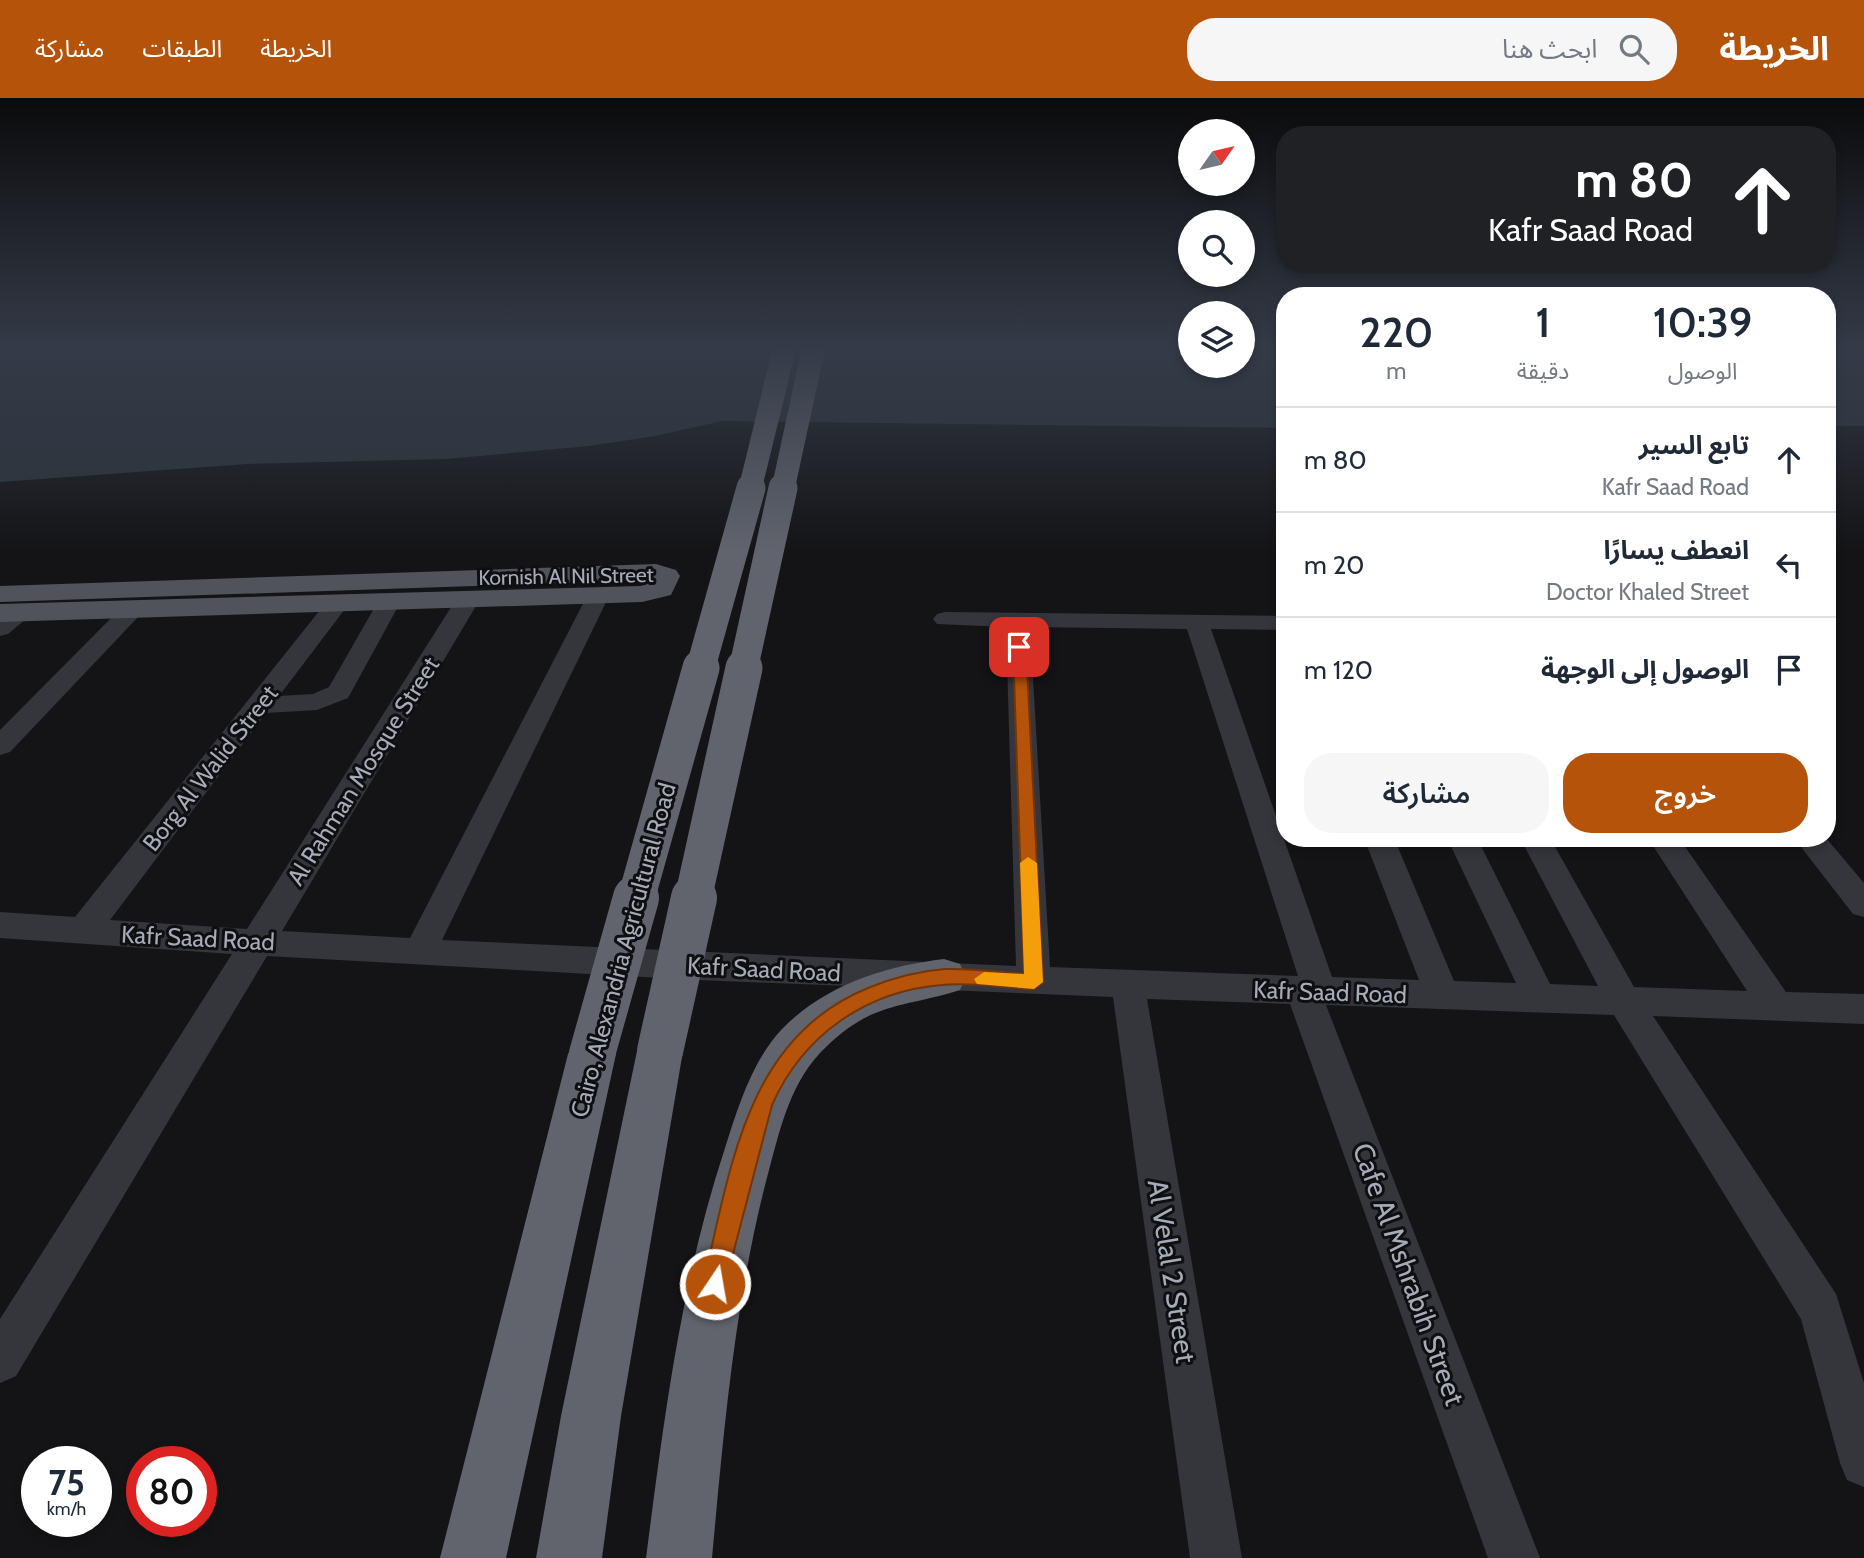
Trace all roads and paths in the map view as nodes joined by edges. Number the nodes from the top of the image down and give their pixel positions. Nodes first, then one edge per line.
1 (769, 414) edge
2 (799, 414) edge
3 (598, 596) junction
4 (467, 601) junction
5 (388, 603) junction
6 (336, 605) junction
7 (8, 609) edge
8 (132, 610) junction
9 (945, 619) dead end
10 (1018, 620) junction
11 (1197, 622) junction
12 (1276, 623) edge
13 (259, 705) junction
14 (0, 746) edge
15 (1383, 847) edge
16 (1466, 847) edge
17 (1540, 847) edge
18 (1669, 847) edge
19 (1816, 847) edge
20 (1864, 905) edge
21 (0, 925) edge
22 (83, 931) junction
23 (258, 942) junction
24 (419, 952) junction
25 (944, 977) junction
26 (1034, 982) junction
27 (1128, 985) junction
28 (1311, 991) junction
29 (1442, 995) junction
30 (1541, 998) junction
31 (1624, 1001) junction
32 (1776, 1006) junction
33 (1864, 1009) edge
34 (0, 1360) edge
35 (1864, 1463) edge
36 (474, 1558) edge
37 (569, 1558) edge
38 (679, 1558) edge
39 (1216, 1558) edge
40 (1514, 1558) edge

1 - 36 highway, Cairo, Alexandria Agricultural Road, bridge
2 - 37 highway, Cairo, Alexandria Agricultural Road, bridge
3 - 4 main road, Kornish Al Nil Street
3 - 7 main road, Kornish Al Nil Street
3 - 24 street
4 - 5 main road, Kornish Al Nil Street
4 - 23 street, Al Rahman Mosque Street
5 - 6 main road, Kornish Al Nil Street
5 - 13 street
6 - 8 main road, Kornish Al Nil Street
6 - 13 street, Borg Al Walid Street
7 - 8 main road, Kornish Al Nil Street
8 - 14 street
9 - 10 street
10 - 11 street
10 - 26 street
11 - 12 street
11 - 28 street, Cafe Al Mshrabih Street
13 - 22 street, Borg Al Walid Street
15 - 29 street
16 - 30 street
17 - 31 street
18 - 32 street
19 - 20 street
21 - 22 street, Kafr Saad Road
22 - 23 street, Kafr Saad Road
23 - 24 street, Kafr Saad Road
23 - 34 street, Al Rahman Mosque Street
24 - 25 street, Kafr Saad Road
25 - 26 street, Kafr Saad Road
25 - 38 highway
26 - 27 street, Kafr Saad Road
27 - 28 street, Kafr Saad Road
27 - 39 street, Al Velal 2 Street
28 - 29 street, Kafr Saad Road
28 - 40 street, Cafe Al Mshrabih Street
29 - 30 street, Kafr Saad Road
30 - 31 street, Kafr Saad Road
31 - 32 street, Kafr Saad Road
31 - 35 street
32 - 33 street, Kafr Saad Road

